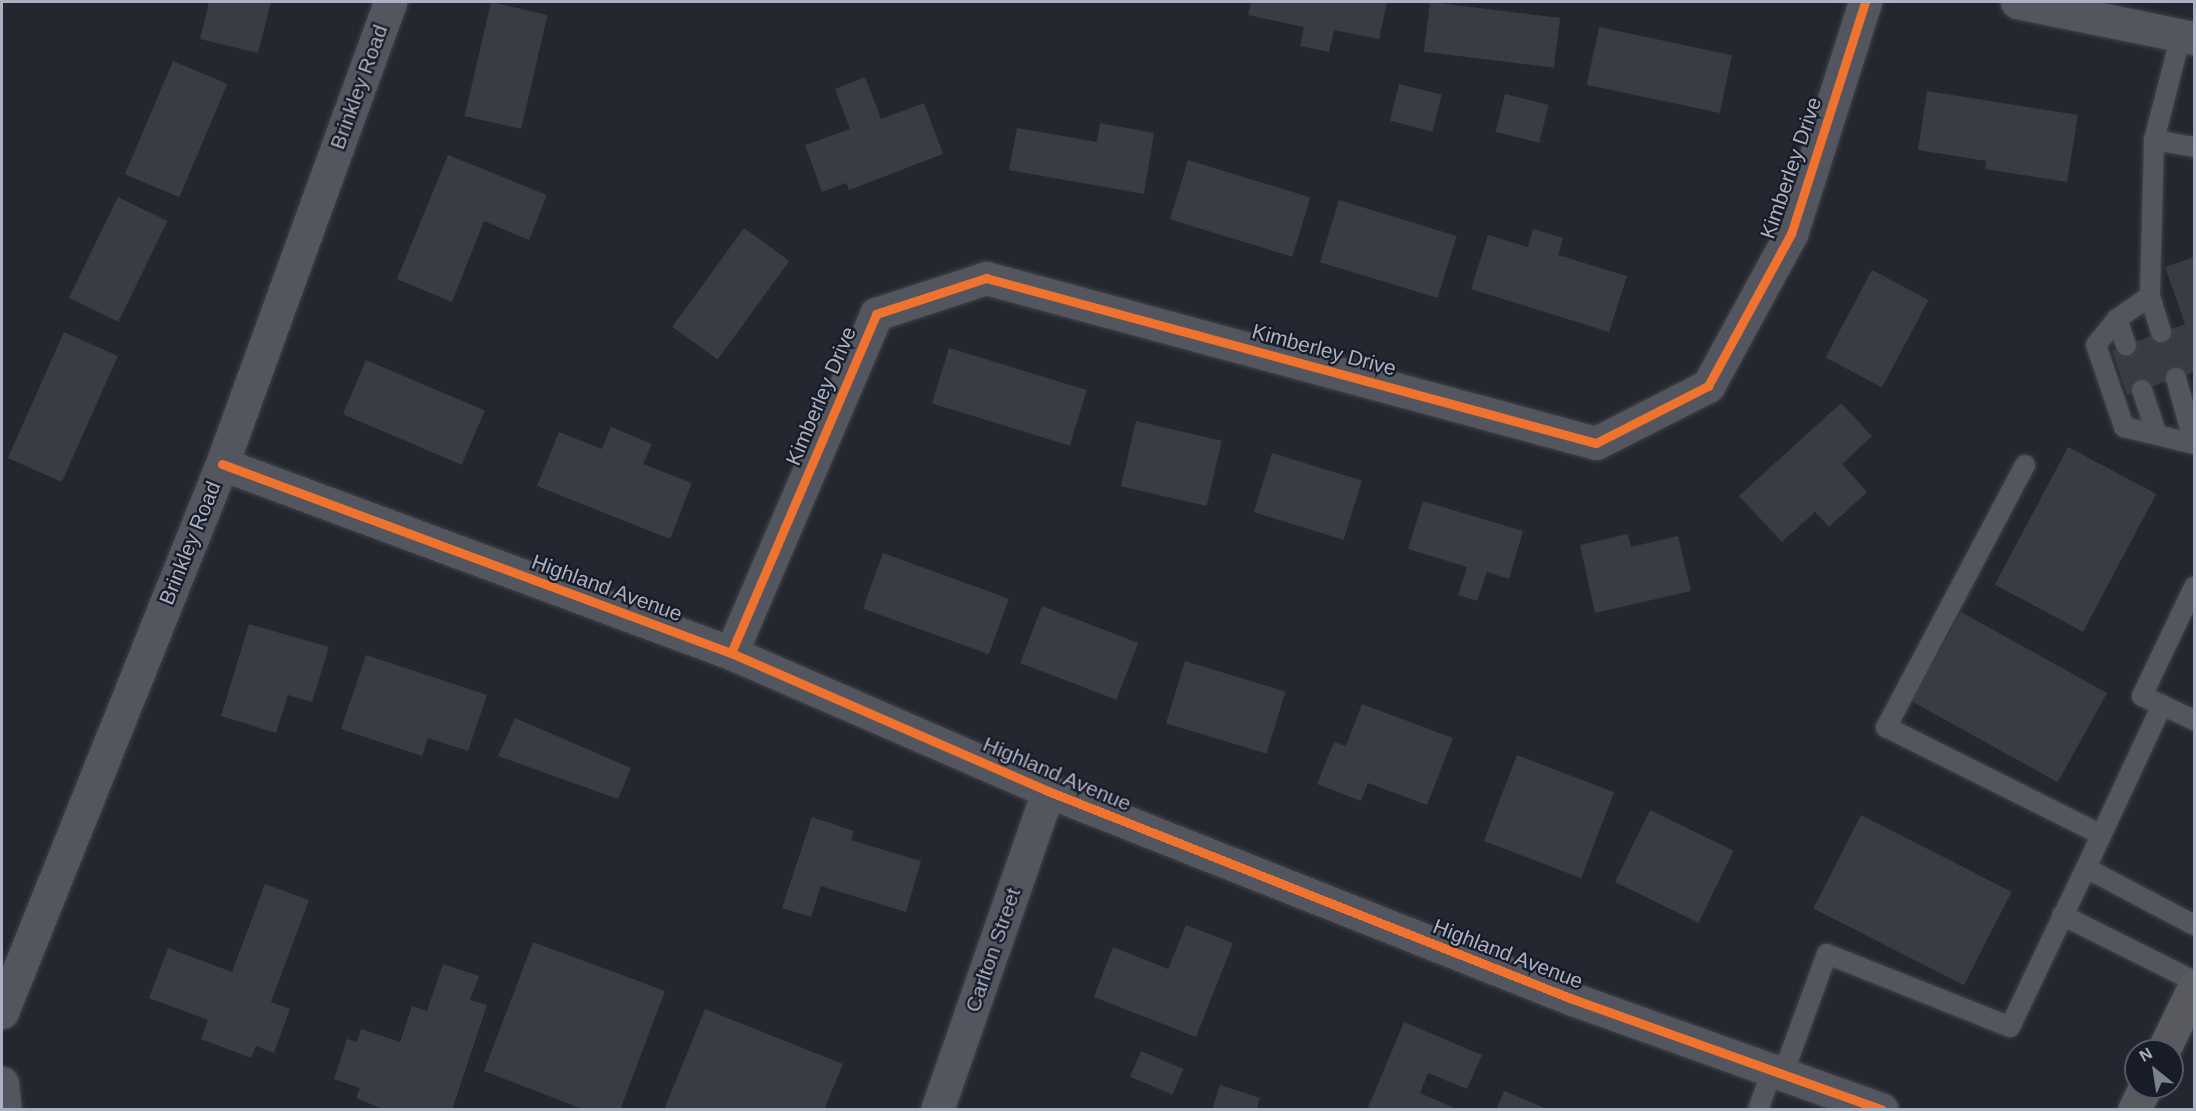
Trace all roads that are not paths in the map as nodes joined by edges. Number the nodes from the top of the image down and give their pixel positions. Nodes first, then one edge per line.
1 (390, 2) edge
2 (1865, 2) edge
3 (2017, 2) edge
4 (2188, 37) edge
5 (2154, 140) junction
6 (2194, 147) edge
7 (2150, 296) junction
8 (2117, 319) junction
9 (2161, 332) dead end
10 (2126, 345) dead end
11 (2176, 378) dead end
12 (2142, 390) dead end
13 (2157, 435) junction
14 (2194, 444) edge
15 (222, 464) junction
16 (2025, 465) dead end
17 (2194, 587) edge
18 (731, 653) junction
19 (2162, 705) junction
20 (2194, 720) edge
21 (1048, 791) junction
22 (2098, 833) junction
23 (2085, 868) junction
24 (2062, 915) junction
25 (2194, 924) edge
26 (2194, 981) edge
27 (2194, 987) edge
28 (2, 1012) edge
29 (2169, 1039) edge
30 (1778, 1073) junction
31 (2, 1083) edge
32 (5, 1110) edge
33 (937, 1110) edge
34 (1758, 1110) edge
35 (1881, 1110) edge

1 - 15 street, Brinkley Road
2 - 18 street, Kimberley Drive
3 - 4 street
4 - 5 lane
5 - 6 lane
5 - 7 lane
7 - 8 lane
7 - 9 lane
8 - 10 lane
8 - 13 lane
11 - 14 lane
12 - 13 lane
13 - 14 lane
15 - 18 street, Highland Avenue
15 - 28 street, Brinkley Road
16 - 22 lane
17 - 19 lane
18 - 21 street, Highland Avenue
19 - 20 lane
19 - 22 lane
21 - 30 street, Highland Avenue
21 - 33 street, Carlton Street
22 - 23 lane
23 - 24 lane
23 - 25 lane
24 - 26 lane
24 - 30 lane
27 - 29 highway
30 - 34 lane
30 - 35 street, Highland Avenue
31 - 32 street

